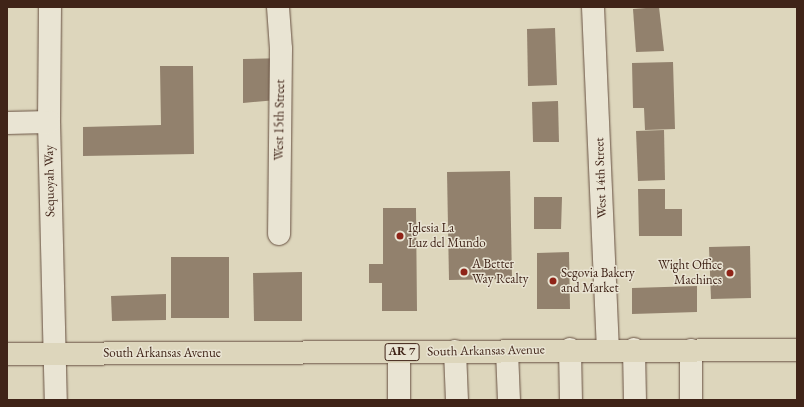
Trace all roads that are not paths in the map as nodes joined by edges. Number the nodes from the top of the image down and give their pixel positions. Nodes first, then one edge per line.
1 (50, 7) edge
2 (278, 7) edge
3 (593, 7) edge
4 (49, 122) junction
5 (7, 123) edge
6 (279, 234) dead end
7 (570, 349) junction
8 (608, 349) junction
9 (634, 349) junction
10 (691, 350) junction
11 (797, 350) edge
12 (455, 351) junction
13 (507, 351) junction
14 (399, 352) junction
15 (7, 354) edge
16 (53, 354) junction
17 (56, 400) edge
18 (399, 400) edge
19 (457, 400) edge
20 (509, 400) edge
21 (571, 400) edge
22 (635, 400) edge
23 (691, 400) edge

1 - 4 street, Sequoyah Way
2 - 6 street, West 15th Street
3 - 8 street, West 14th Street
4 - 5 street
4 - 16 street, Sequoyah Way
7 - 8 highway, South Arkansas Avenue / AR 7
7 - 13 highway, South Arkansas Avenue / AR 7
7 - 21 street
8 - 9 highway, South Arkansas Avenue / AR 7
9 - 10 highway, South Arkansas Avenue / AR 7
9 - 22 street
10 - 11 highway, South Arkansas Avenue / AR 7
10 - 23 street
12 - 13 highway, South Arkansas Avenue / AR 7
12 - 14 highway, South Arkansas Avenue / AR 7
12 - 19 street
13 - 20 street
14 - 16 highway, South Arkansas Avenue / AR 7
14 - 18 street
15 - 16 highway, South Arkansas Avenue / AR 7
16 - 17 street, Sequoyah Way

